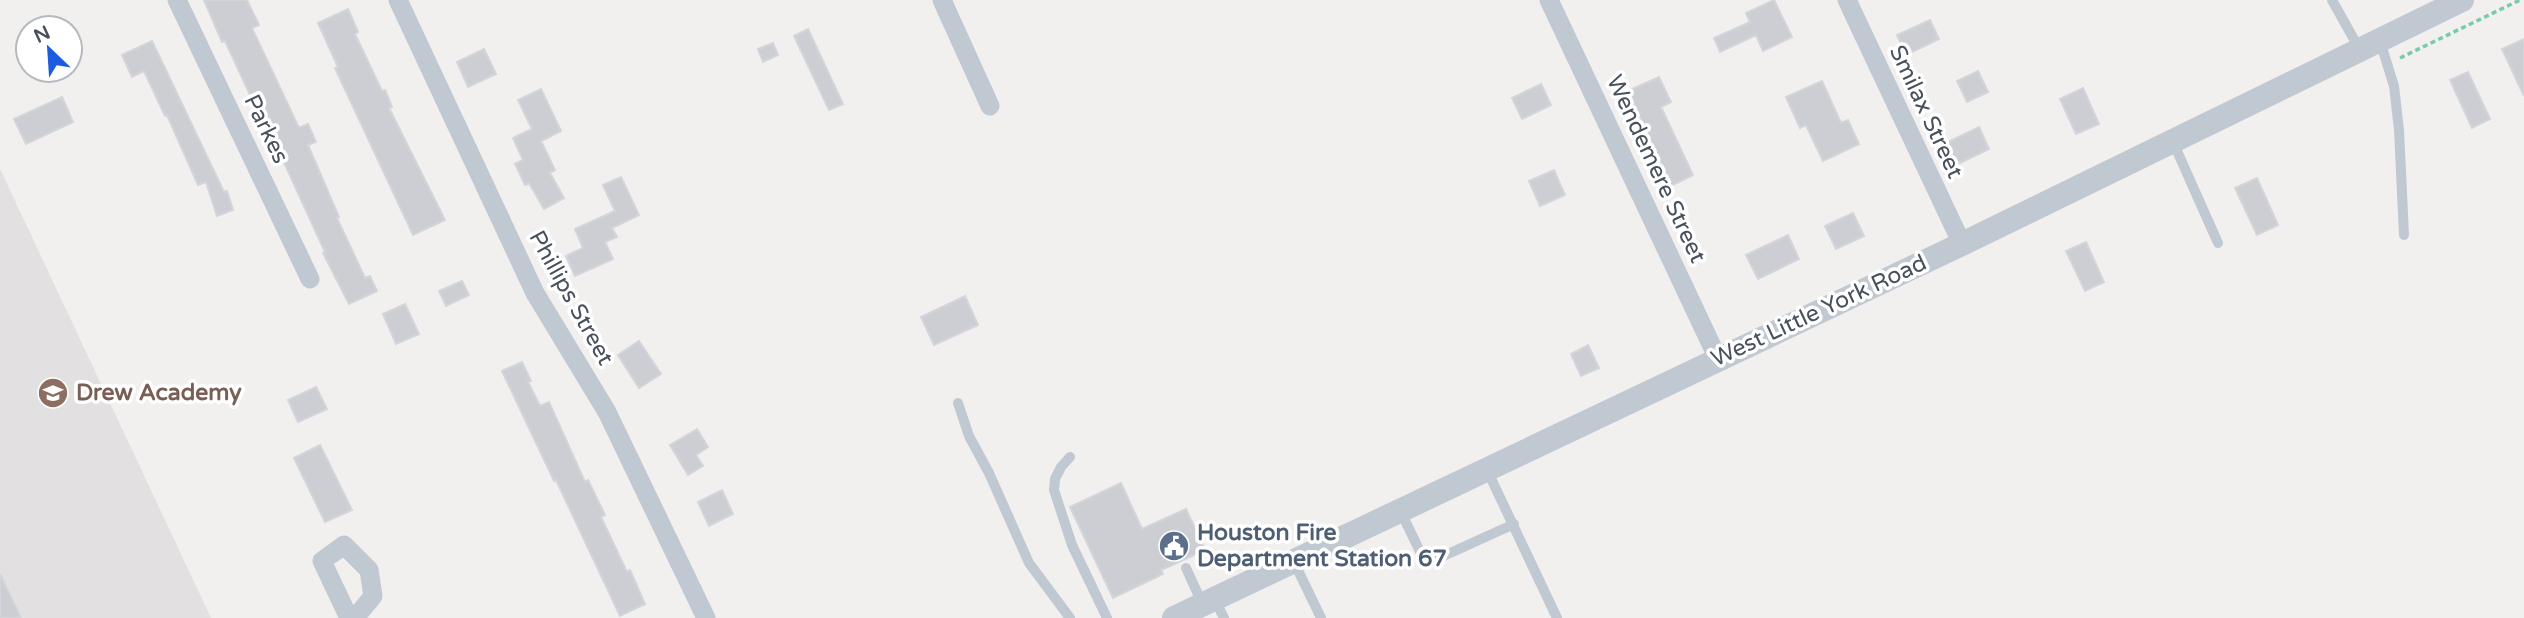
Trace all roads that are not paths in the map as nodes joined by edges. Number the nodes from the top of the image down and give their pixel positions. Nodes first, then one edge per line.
1 (177, 0) edge
2 (398, 0) edge
3 (942, 0) edge
4 (1549, 0) edge
5 (1847, 0) edge
6 (2332, 0) edge
7 (2462, 0) edge
8 (2375, 52) junction
9 (990, 106) dead end
10 (2173, 142) junction
11 (2404, 235) dead end
12 (2218, 243) dead end
13 (1962, 244) junction
14 (310, 279) dead end
15 (1718, 359) junction
16 (958, 403) dead end
17 (1070, 457) dead end
18 (1486, 469) junction
19 (1400, 510) junction
20 (1514, 524) junction
21 (1293, 561) junction
22 (1186, 568) dead end
23 (1214, 607) edge
24 (349, 618) edge
25 (355, 618) edge
26 (706, 618) edge
27 (1070, 618) edge
28 (1107, 618) edge
29 (1174, 618) edge
30 (1321, 618) edge
31 (1557, 618) edge

1 - 14 street, Parkes
2 - 26 street, Phillips Street
3 - 9 street
4 - 15 street, Wendemere Street
5 - 13 street, Smilax Street
6 - 8 lane
7 - 8 street, West Little York Road
8 - 10 street, West Little York Road
8 - 11 lane
10 - 12 lane
10 - 13 street, West Little York Road
13 - 15 street, West Little York Road
15 - 18 street, West Little York Road
16 - 27 lane
17 - 28 lane
18 - 19 street, West Little York Road
18 - 20 lane
19 - 20 lane
19 - 21 street, West Little York Road
20 - 31 lane
21 - 23 street, West Little York Road
21 - 30 lane
22 - 23 lane
23 - 29 street, West Little York Road
24 - 25 street

